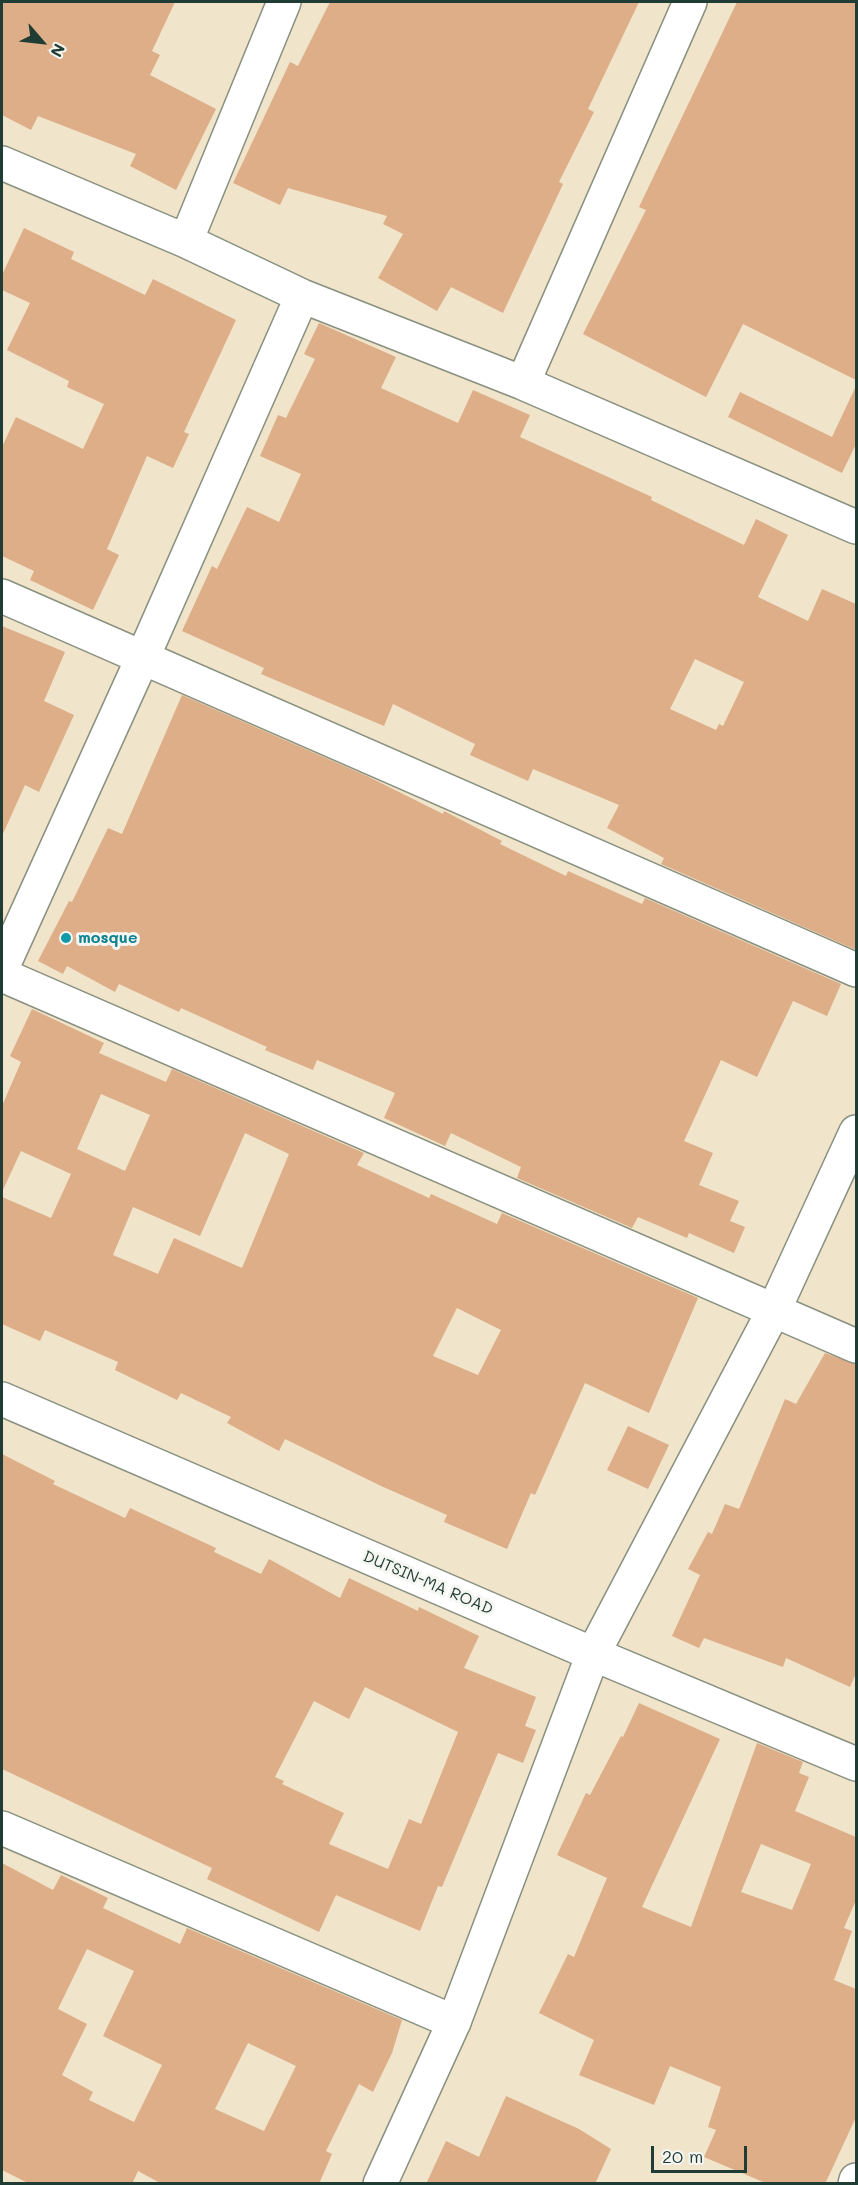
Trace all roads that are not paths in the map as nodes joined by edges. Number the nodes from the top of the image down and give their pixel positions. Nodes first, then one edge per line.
1 (284, 2) edge
2 (690, 2) edge
3 (2, 163) edge
4 (186, 241) junction
5 (302, 296) junction
6 (523, 383) junction
7 (856, 525) edge
8 (2, 596) edge
9 (143, 657) junction
10 (2, 968) edge
11 (856, 970) edge
12 (2, 975) edge
13 (856, 1132) edge
14 (774, 1310) junction
15 (856, 1346) edge
16 (2, 1399) edge
17 (593, 1654) junction
18 (856, 1764) edge
19 (2, 1828) edge
20 (454, 2022) junction
21 (380, 2184) edge

1 - 4 street
2 - 6 street
3 - 4 street
4 - 5 street
5 - 6 street
5 - 9 street
6 - 7 street
8 - 9 street
9 - 10 street
9 - 11 street
12 - 14 street
13 - 14 street
14 - 15 street
14 - 17 street
16 - 17 street, DUTSIN-MA ROAD
17 - 18 street, DUTSIN-MA ROAD
17 - 20 street
19 - 20 street
20 - 21 street

